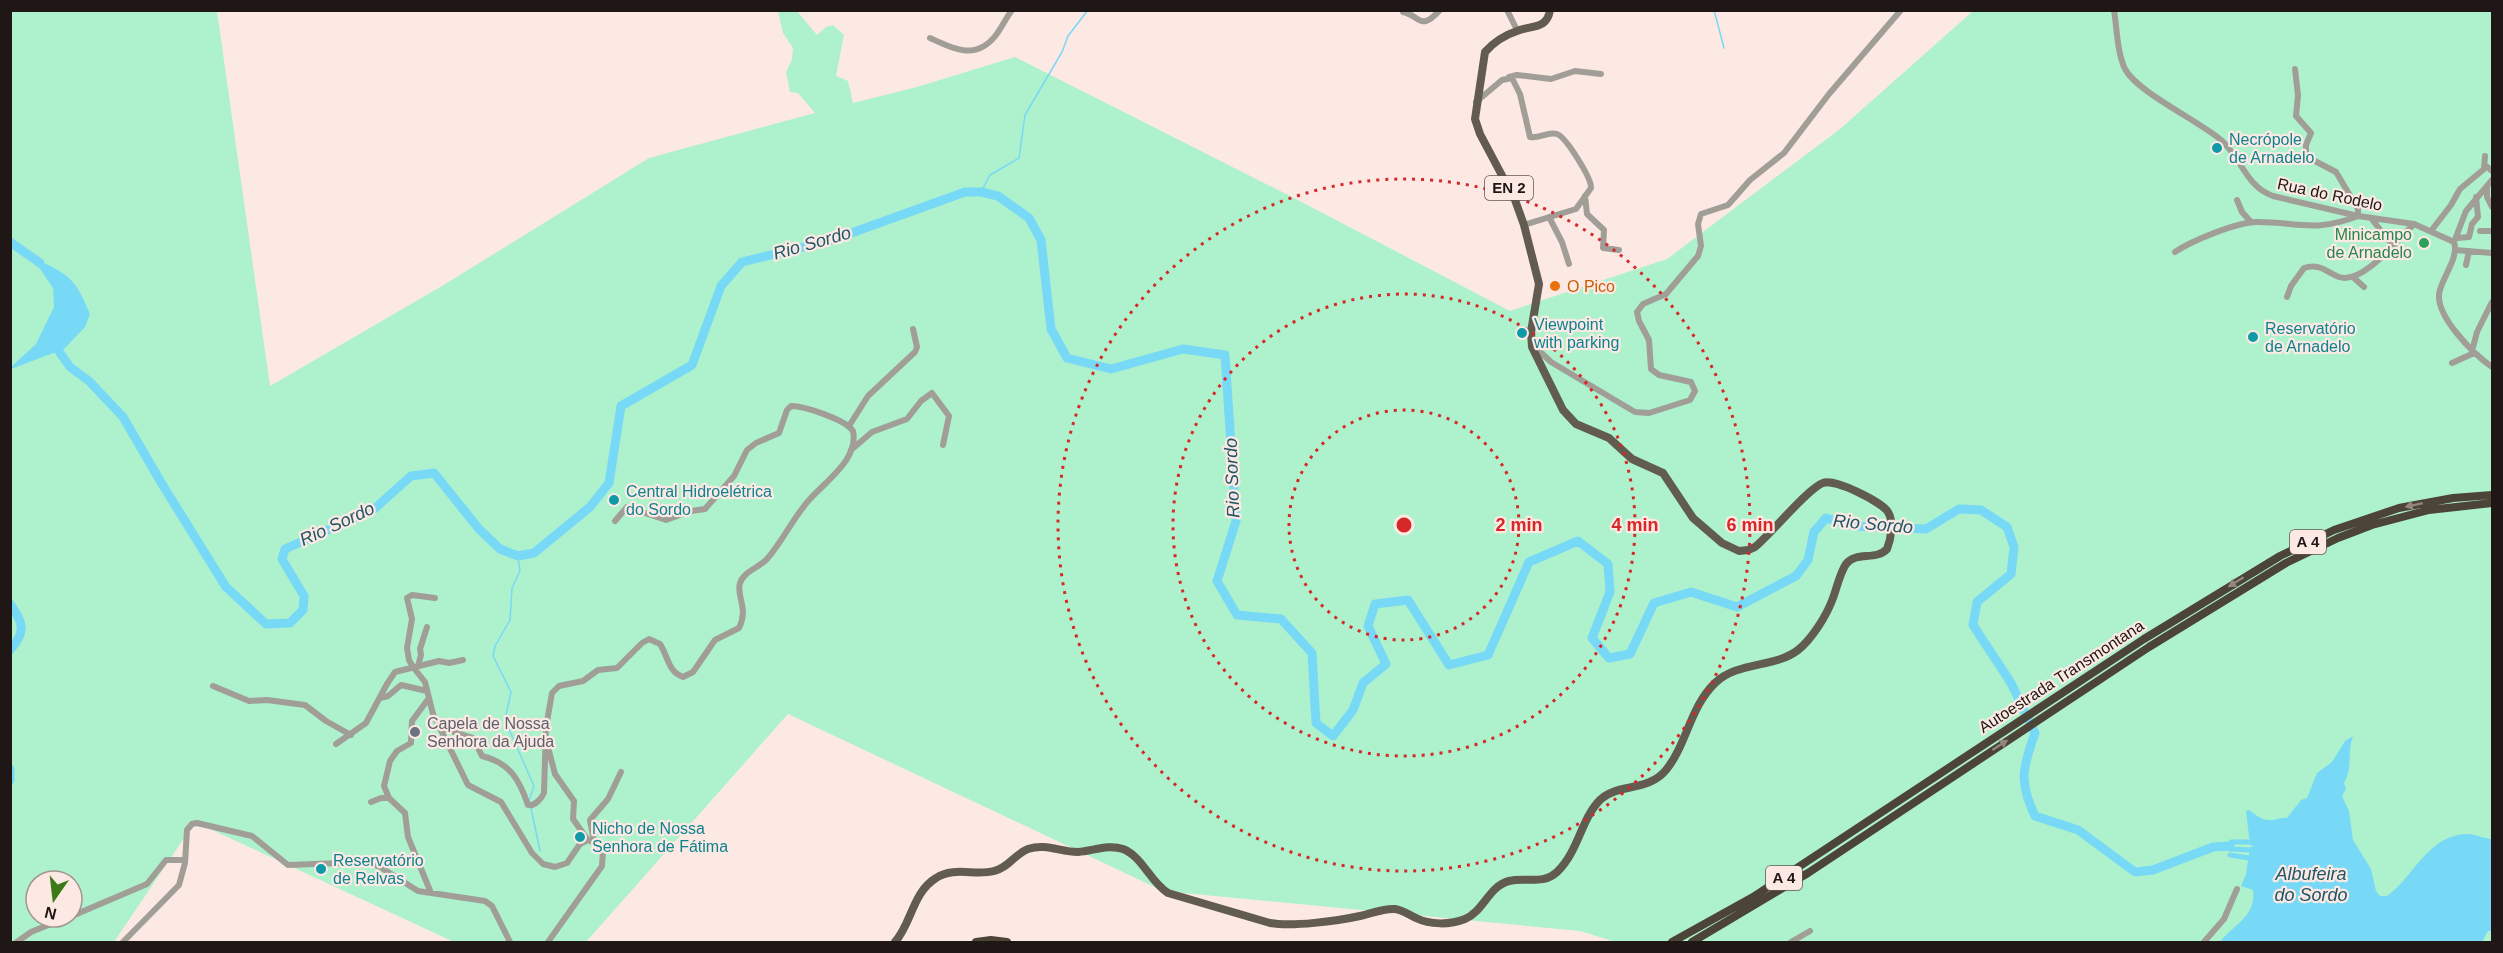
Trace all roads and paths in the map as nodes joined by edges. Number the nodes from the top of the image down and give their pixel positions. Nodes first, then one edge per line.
1 (1012, 10) edge
2 (1440, 10) edge
3 (1507, 10) edge
4 (1550, 10) edge
5 (1901, 10) edge
6 (2114, 10) edge
7 (1404, 12) dead end
8 (1517, 30) junction
9 (930, 38) dead end
10 (2295, 69) dead end
11 (1601, 74) dead end
12 (1509, 77) junction
13 (1476, 103) junction
14 (2485, 156) dead end
15 (2485, 165) junction
16 (2493, 171) edge
17 (2490, 182) edge
18 (1584, 196) junction
19 (2476, 197) junction
20 (2237, 200) dead end
21 (2493, 207) edge
22 (2358, 216) junction
23 (1549, 217) junction
24 (2371, 218) junction
25 (2251, 222) junction
26 (2414, 224) junction
27 (1524, 225) junction
28 (2431, 231) junction
29 (2480, 231) dead end
30 (2493, 231) edge
31 (2455, 240) junction
32 (2393, 246) junction
33 (1619, 250) dead end
34 (2455, 250) junction
35 (2469, 251) junction
36 (2175, 252) dead end
37 (2493, 253) edge
38 (1569, 264) dead end
39 (2466, 265) dead end
40 (2353, 277) junction
41 (2364, 287) dead end
42 (2287, 297) dead end
43 (2493, 302) edge
44 (913, 329) dead end
45 (1531, 344) junction
46 (2473, 352) junction
47 (2452, 363) dead end
48 (1558, 366) junction
49 (2493, 367) edge
50 (1544, 373) junction
51 (849, 426) junction
52 (943, 445) dead end
53 (851, 450) junction
54 (2493, 495) edge
55 (2493, 503) edge
56 (615, 520) dead end
57 (435, 598) dead end
58 (427, 627) dead end
59 (2146, 643) junction
60 (463, 660) dead end
61 (415, 667) junction
62 (213, 686) dead end
63 (427, 690) junction
64 (381, 698) junction
65 (429, 698) junction
66 (437, 722) junction
67 (351, 735) junction
68 (547, 741) junction
69 (336, 744) dead end
70 (621, 772) dead end
71 (389, 798) junction
72 (371, 802) dead end
73 (1896, 809) junction
74 (591, 841) junction
75 (185, 860) junction
76 (2237, 889) dead end
77 (431, 893) junction
78 (84, 910) edge
79 (38, 929) edge
80 (1810, 931) dead end
81 (17, 942) edge
82 (123, 942) edge
83 (510, 942) edge
84 (548, 942) edge
85 (895, 942) edge
86 (976, 942) edge
87 (1007, 942) edge
88 (1672, 942) edge
89 (1692, 942) edge
90 (1791, 942) edge
91 (2204, 942) edge

1 - 9 street
2 - 7 street
3 - 8 street
4 - 8 main road, EN 2
5 - 48 street
6 - 22 street, Rua do Rodelo
8 - 13 main road, EN 2
10 - 22 street
11 - 12 street
12 - 13 street
12 - 18 street
13 - 27 main road, EN 2
14 - 15 street
15 - 16 street
15 - 28 street
17 - 19 street
17 - 21 street
18 - 23 street
18 - 33 street
19 - 31 street
19 - 31 street
20 - 25 street
22 - 24 street, Rua do Rodelo
22 - 25 street
23 - 27 street
23 - 38 street
24 - 26 street, Rua do Rodelo
24 - 32 street
25 - 36 street
26 - 28 street, Rua do Rodelo
26 - 32 street
27 - 45 main road, EN 2
28 - 31 street, Rua do Rodelo
29 - 30 street
31 - 34 street
32 - 40 street
34 - 35 street
34 - 46 street
35 - 37 street
35 - 39 street
40 - 41 street
40 - 42 street
43 - 46 street
44 - 51 street
45 - 48 street
45 - 50 main road
46 - 47 street
46 - 49 street
48 - 50 street
50 - 85 main road
51 - 53 street
51 - 56 street
52 - 53 street
53 - 68 street
54 -> 59 highway, Autoestrada Transmontana / A 4
55 - 59 highway, Autoestrada Transmontana / A 4
57 - 61 street
58 - 61 street
59 - 73 highway, Autoestrada Transmontana / A 4
60 - 61 street
61 - 63 street
61 - 64 street
62 - 67 street
63 - 64 street
63 - 65 street
64 - 67 street
65 - 66 street
65 - 71 street
66 - 68 street
66 - 74 street
67 - 69 street
68 - 74 street
70 - 74 street
71 - 72 street
71 - 77 street
73 - 88 highway, Autoestrada Transmontana / A 4
73 - 89 highway, Autoestrada Transmontana / A 4
74 - 84 street
75 - 77 street
75 - 78 street
75 - 82 street
76 - 91 street
77 - 83 street
79 - 81 street
80 - 90 street
86 - 87 highway

